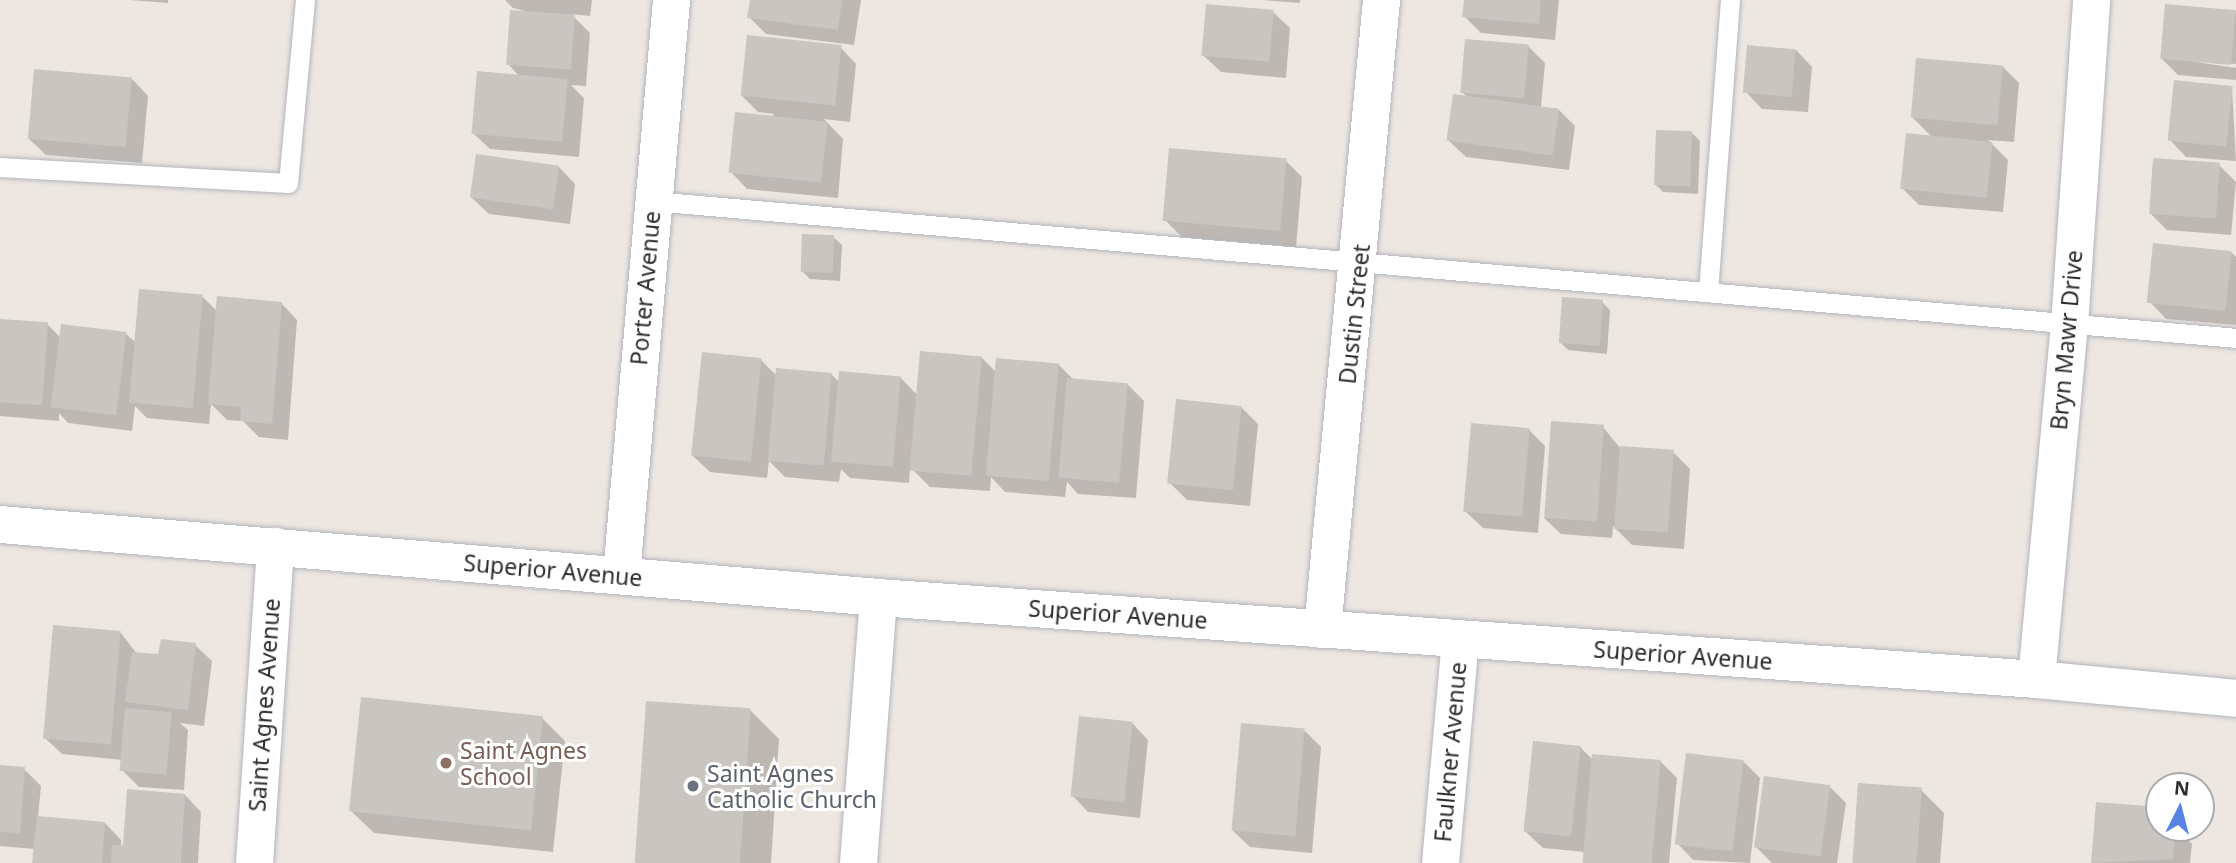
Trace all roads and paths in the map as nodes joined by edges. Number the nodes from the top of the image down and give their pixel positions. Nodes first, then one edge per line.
1 (305, 0) edge
2 (671, 0) edge
3 (1381, 0) edge
4 (1730, 0) edge
5 (2091, 0) edge
6 (0, 167) edge
7 (652, 201) junction
8 (1360, 260) junction
9 (1708, 292) junction
10 (2069, 326) junction
11 (2236, 338) edge
12 (0, 524) edge
13 (275, 546) junction
14 (621, 575) junction
15 (878, 597) junction
16 (1322, 629) junction
17 (1460, 640) junction
18 (2036, 679) junction
19 (2236, 698) edge
20 (254, 863) edge
21 (858, 863) edge
22 (1440, 863) edge

1 - 6 lane
2 - 7 street, Porter Avenue
3 - 8 street, Dustin Street
4 - 9 lane
5 - 10 street, Bryn Mawr Drive
7 - 8 lane
7 - 14 street, Porter Avenue
8 - 9 lane
8 - 16 street, Dustin Street
9 - 10 lane
10 - 11 lane
10 - 18 street, Bryn Mawr Drive
12 - 13 street, Superior Avenue
13 - 14 street, Superior Avenue
13 - 20 street, Saint Agnes Avenue
14 - 15 street, Superior Avenue
15 - 16 street, Superior Avenue
15 - 21 street
16 - 17 street, Superior Avenue
17 - 18 street, Superior Avenue
17 - 22 street, Faulkner Avenue
18 - 19 street, Superior Avenue

